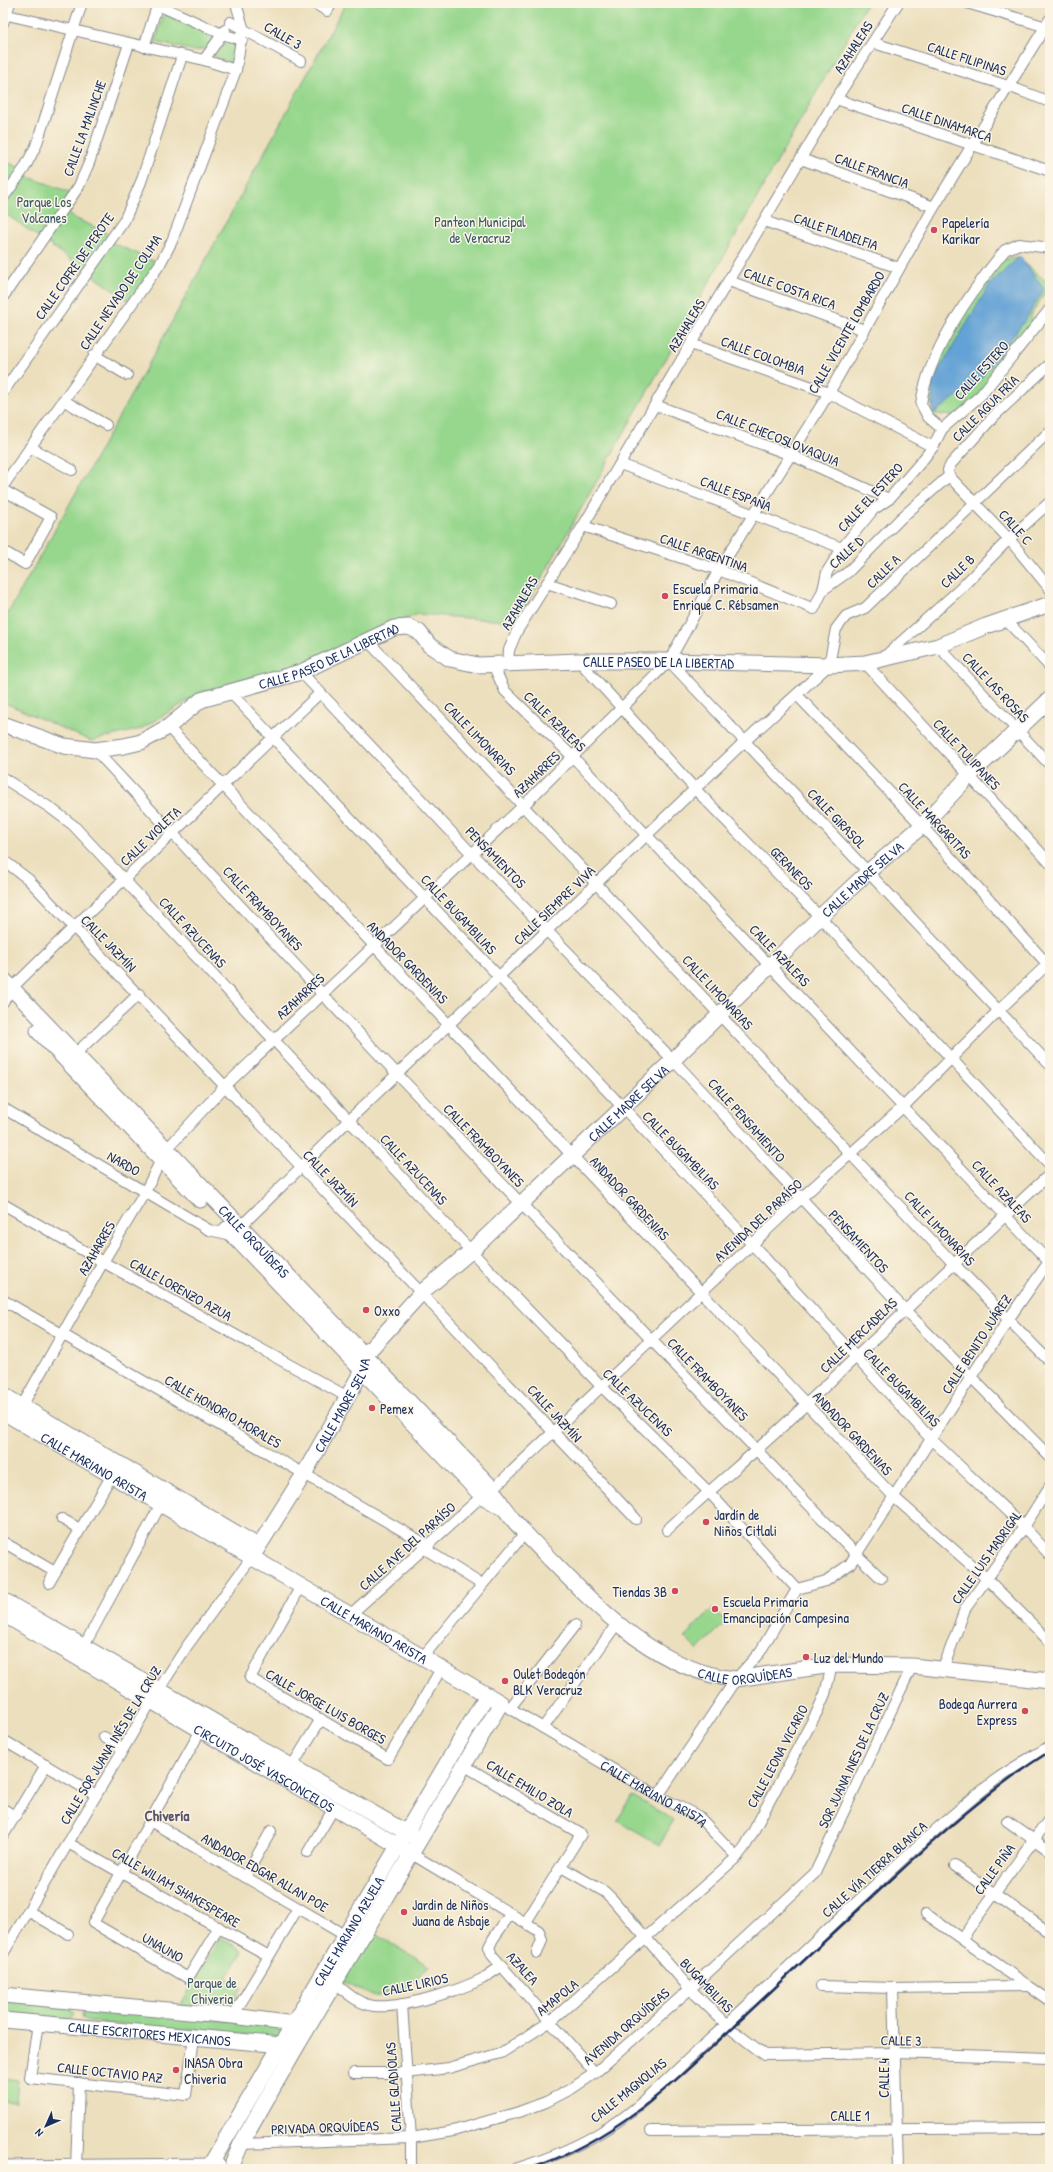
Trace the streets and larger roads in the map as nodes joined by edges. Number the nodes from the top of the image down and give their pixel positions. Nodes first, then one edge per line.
1 (10, 3) edge
2 (82, 3) edge
3 (314, 3) edge
4 (332, 3) edge
5 (898, 3) edge
6 (967, 3) edge
7 (158, 4) edge
8 (237, 5) edge
9 (4, 17) edge
10 (230, 22) junction
11 (1049, 24) edge
12 (243, 27) junction
13 (73, 30) junction
14 (222, 34) junction
15 (242, 40) junction
16 (874, 43) junction
17 (129, 44) junction
18 (144, 47) junction
19 (182, 56) junction
20 (204, 60) junction
21 (301, 61) dead end
22 (236, 70) junction
23 (1008, 86) junction
24 (836, 99) junction
25 (1050, 102) edge
26 (972, 145) junction
27 (801, 159) junction
28 (1050, 171) edge
29 (3, 198) edge
30 (934, 207) junction
31 (764, 221) junction
32 (1050, 248) edge
33 (899, 268) junction
34 (729, 281) junction
35 (3, 297) edge
36 (1049, 311) edge
37 (864, 330) junction
38 (691, 344) junction
39 (94, 355) junction
40 (1050, 364) edge
41 (128, 375) dead end
42 (3, 392) edge
43 (829, 393) junction
44 (63, 400) junction
45 (655, 405) junction
46 (106, 425) dead end
47 (942, 429) junction
48 (1050, 431) edge
49 (30, 446) junction
50 (933, 447) junction
51 (790, 455) junction
52 (620, 464) junction
53 (72, 470) dead end
54 (949, 476) junction
55 (3, 486) edge
56 (3, 490) edge
57 (889, 499) junction
58 (1050, 502) edge
59 (976, 504) junction
60 (754, 514) junction
61 (583, 526) junction
62 (1009, 539) junction
63 (842, 548) junction
64 (3, 551) edge
65 (719, 570) junction
66 (547, 583) junction
67 (1049, 585) edge
68 (823, 590) junction
69 (611, 604) dead end
70 (1050, 604) edge
71 (814, 609) joint
72 (1005, 619) junction
73 (367, 640) junction
74 (938, 646) junction
75 (882, 659) junction
76 (579, 661) junction
77 (669, 661) junction
78 (865, 663) junction
79 (500, 665) junction
80 (830, 665) junction
81 (1050, 667) edge
82 (301, 672) junction
83 (228, 691) junction
84 (320, 693) junction
85 (797, 694) junction
86 (1050, 699) edge
87 (623, 707) junction
88 (3, 724) edge
89 (168, 727) junction
90 (1016, 730) junction
91 (273, 738) junction
92 (745, 741) junction
93 (94, 750) junction
94 (573, 757) junction
95 (1050, 765) edge
96 (968, 777) junction
97 (3, 778) edge
98 (223, 786) junction
99 (696, 790) junction
100 (524, 805) junction
101 (922, 826) junction
102 (174, 833) junction
103 (648, 836) junction
104 (472, 854) junction
105 (3, 860) edge
106 (1050, 864) edge
107 (869, 871) junction
108 (125, 880) junction
109 (597, 883) junction
110 (425, 898) junction
111 (820, 917) junction
112 (74, 927) junction
113 (548, 931) junction
114 (374, 946) junction
115 (1049, 964) edge
116 (771, 965) junction
117 (499, 978) junction
118 (5, 992) edge
119 (139, 994) junction
120 (323, 994) junction
121 (999, 1010) junction
122 (719, 1014) junction
123 (450, 1025) junction
124 (274, 1040) junction
125 (75, 1054) junction
126 (952, 1058) junction
127 (674, 1060) junction
128 (1050, 1065) edge
129 (398, 1075) junction
130 (224, 1087) junction
131 (904, 1106) junction
132 (3, 1108) edge
133 (622, 1108) junction
134 (349, 1120) junction
135 (852, 1154) junction
136 (164, 1155) junction
137 (571, 1156) junction
138 (1050, 1165) edge
139 (300, 1168) junction
140 (1050, 1174) edge
141 (145, 1192) junction
142 (800, 1198) junction
143 (520, 1203) junction
144 (3, 1204) edge
145 (1006, 1215) junction
146 (236, 1231) junction
147 (752, 1244) junction
148 (471, 1251) junction
149 (103, 1262) junction
150 (1050, 1262) edge
151 (953, 1263) junction
152 (422, 1292) junction
153 (700, 1293) junction
154 (3, 1300) edge
155 (905, 1310) junction
156 (1008, 1320) junction
157 (326, 1323) junction
158 (63, 1335) junction
159 (652, 1341) junction
160 (365, 1355) junction
161 (854, 1357) junction
162 (1050, 1362) edge
163 (362, 1370) junction
164 (971, 1378) junction
165 (602, 1387) junction
166 (3, 1395) edge
167 (346, 1396) junction
168 (806, 1404) junction
169 (22, 1406) junction
170 (3, 1412) edge
171 (554, 1432) junction
172 (931, 1439) junction
173 (756, 1450) junction
174 (1050, 1457) edge
175 (304, 1474) junction
176 (112, 1476) junction
177 (1050, 1486) edge
178 (708, 1491) junction
179 (488, 1493) junction
180 (895, 1498) junction
181 (161, 1504) junction
182 (62, 1519) dead end
183 (636, 1519) dead end
184 (1024, 1527) junction
185 (80, 1529) junction
186 (667, 1530) dead end
187 (525, 1533) junction
188 (3, 1542) edge
189 (427, 1548) junction
190 (255, 1552) junction
191 (857, 1555) junction
192 (1050, 1555) edge
193 (55, 1572) junction
194 (881, 1578) dead end
195 (986, 1578) junction
196 (49, 1583) dead end
197 (481, 1584) junction
198 (301, 1586) junction
199 (797, 1589) junction
200 (3, 1600) edge
201 (3, 1614) edge
202 (350, 1615) junction
203 (618, 1622) junction
204 (575, 1625) dead end
205 (1050, 1642) edge
206 (84, 1646) junction
207 (422, 1658) junction
208 (832, 1665) junction
209 (912, 1666) junction
210 (441, 1669) junction
211 (943, 1669) junction
212 (736, 1679) junction
213 (1050, 1681) edge
214 (156, 1695) junction
215 (488, 1695) junction
216 (506, 1706) junction
217 (321, 1719) junction
218 (543, 1728) junction
219 (201, 1730) junction
220 (104, 1737) dead end
221 (3, 1740) edge
222 (1050, 1746) edge
223 (123, 1749) junction
224 (46, 1765) junction
225 (292, 1766) junction
226 (465, 1766) junction
227 (96, 1795) junction
228 (658, 1796) junction
229 (334, 1808) junction
230 (3, 1809) edge
231 (15, 1816) junction
232 (1050, 1818) edge
233 (150, 1821) junction
234 (1007, 1821) dead end
235 (271, 1831) dead end
236 (3, 1836) edge
237 (414, 1837) junction
238 (1034, 1839) junction
239 (68, 1843) junction
240 (406, 1850) junction
241 (1050, 1851) edge
242 (308, 1852) dead end
243 (737, 1857) junction
244 (819, 1866) joint
245 (955, 1866) dead end
246 (561, 1867) junction
247 (122, 1872) junction
248 (245, 1877) junction
249 (993, 1894) junction
250 (298, 1908) junction
251 (28, 1911) junction
252 (511, 1913) junction
253 (926, 1914) dead end
254 (526, 1922) junction
255 (218, 1927) junction
256 (1050, 1933) edge
257 (68, 1934) dead end
258 (346, 1936) junction
259 (644, 1938) junction
260 (962, 1938) junction
261 (537, 1953) dead end
262 (3, 1954) edge
263 (269, 1956) junction
264 (502, 1966) junction
265 (335, 1983) junction
266 (821, 1986) dead end
267 (1027, 1986) junction
268 (893, 1988) junction
269 (690, 1990) junction
270 (3, 1995) edge
271 (78, 2001) junction
272 (1050, 2001) edge
273 (402, 2004) junction
274 (234, 2016) junction
275 (3, 2020) edge
276 (551, 2021) junction
277 (38, 2023) junction
278 (726, 2024) junction
279 (74, 2026) junction
280 (300, 2026) junction
281 (194, 2037) junction
282 (288, 2048) junction
283 (754, 2048) joint
284 (896, 2053) junction
285 (1050, 2058) edge
286 (406, 2073) junction
287 (595, 2073) junction
288 (354, 2074) dead end
289 (79, 2083) junction
290 (1050, 2128) edge
291 (897, 2129) junction
292 (651, 2131) dead end
293 (411, 2138) junction
294 (241, 2144) junction
295 (236, 2166) edge
296 (3, 2168) edge
297 (76, 2168) junction
298 (209, 2168) junction
299 (411, 2169) edge
300 (514, 2169) edge
301 (898, 2169) edge

1 - 9 street
2 - 13 street
3 - 4 street
5 - 16 street, AZAHALEAS
6 - 11 street
7 - 14 street
7 - 18 street
8 - 10 street
8 - 12 street
9 - 13 street
10 - 12 street, CALLE 3
10 - 14 street
11 - 23 street, CALLE VICENTE LOMBARDO
12 - 15 street, CALLE NEVADO DE COLIMA
12 - 21 street, CALLE 3
13 - 17 street
13 - 29 street
14 - 15 street
14 - 20 street
15 - 22 street, CALLE NEVADO DE COLIMA
16 - 23 street, CALLE FILIPINAS
16 - 24 street, AZAHALEAS
17 - 18 street
17 - 35 street, CALLE LA MALINCHE
18 - 19 street
19 - 20 street
19 - 42 street, CALLE COFRE DE PEROTE
20 - 22 street
22 - 39 street, CALLE NEVADO DE COLIMA
23 - 25 street, CALLE FILIPINAS
23 - 26 street, CALLE VICENTE LOMBARDO
24 - 26 street, CALLE DINAMARCA
24 - 27 street, AZAHALEAS
26 - 28 street, CALLE DINAMARCA
26 - 30 street, CALLE VICENTE LOMBARDO
27 - 30 street, CALLE FRANCIA
27 - 31 street, AZAHALEAS
30 - 33 street, CALLE VICENTE LOMBARDO
31 - 33 street, CALLE FILADELFIA
31 - 34 street, AZAHALEAS
32 - 47 street
33 - 37 street, CALLE VICENTE LOMBARDO
34 - 37 street, CALLE COSTA RICA
34 - 38 street, AZAHALEAS
36 - 47 street, CALLE ESTERO
37 - 43 street, CALLE VICENTE LOMBARDO
38 - 43 street, CALLE COLOMBIA
38 - 45 street, AZAHALEAS
39 - 41 street
39 - 44 street, CALLE NEVADO DE COLIMA
40 - 54 street, CALLE AGUA FRÍA
43 - 50 street, CALLE COLOMBIA
43 - 51 street, CALLE VICENTE LOMBARDO
44 - 46 street
44 - 49 street, CALLE NEVADO DE COLIMA
45 - 51 street, CALLE CHECOSLOVAQUIA
45 - 52 street, AZAHALEAS
47 - 50 street, CALLE ESTERO
48 - 59 street, CALLE A
49 - 53 street
49 - 55 street, CALLE NEVADO DE COLIMA
50 - 57 street, CALLE EL ESTERO
51 - 57 street, CALLE CHECOSLOVAQUIA
51 - 60 street, CALLE VICENTE LOMBARDO
52 - 60 street, CALLE ESPAÑA
52 - 61 street, AZAHALEAS
54 - 59 street, CALLE C
54 - 68 street, CALLE D
56 - 64 street
57 - 63 street, CALLE EL ESTERO
58 - 62 street, CALLE B
59 - 62 street, CALLE C
59 - 80 street, CALLE A
60 - 63 street, CALLE ESPAÑA
60 - 65 street, CALLE VICENTE LOMBARDO
61 - 65 street, CALLE ARGENTINA
61 - 66 street, AZAHALEAS
62 - 67 street, CALLE C
62 - 75 street, CALLE B
63 - 68 street, CALLE EL ESTERO
65 - 71 street, CALLE ARGENTINA
65 - 77 street, CALLE VICENTE LOMBARDO
66 - 69 street
66 - 79 street, AZAHALEAS
68 - 71 street, CALLE D
70 - 72 street
72 - 74 street
72 - 81 street
73 - 79 street, CALLE PASEO DE LA LIBERTAD
73 - 82 street, CALLE PASEO DE LA LIBERTAD
73 - 100 street, CALLE LIMONARIAS
74 - 75 street
74 - 90 street, CALLE LAS ROSAS
75 - 78 street
76 - 77 street, CALLE PASEO DE LA LIBERTAD
76 - 79 street, CALLE PASEO DE LA LIBERTAD
76 - 87 street, GERANEOS
77 - 80 street, CALLE PASEO DE LA LIBERTAD
77 - 87 street, AZAHARRES
77 - 92 street, CALLE GIRASOL
78 - 80 street
78 - 96 street, CALLE TULIPANES
79 - 94 street, CALLE AZALEAS
80 - 85 street, CALLE SIEMPRE VIVA
82 - 83 street, CALLE PASEO DE LA LIBERTAD
82 - 84 street, PENSAMIENTOS
83 - 89 street, CALLE PASEO DE LA LIBERTAD
83 - 91 street, CALLE BUGAMBILIAS
84 - 91 street, CALLE VIOLETA
84 - 104 street, PENSAMIENTOS
85 - 92 street, CALLE SIEMPRE VIVA
85 - 101 street, CALLE MARGARITAS
86 - 90 street, CALLE MADRE SELVA
87 - 94 street, AZAHARRES
87 - 99 street, GERANEOS
88 - 93 street, CALLE PASEO DE LA LIBERTAD
89 - 93 street, CALLE PASEO DE LA LIBERTAD
89 - 98 street, ANDADOR GARDENIAS
90 - 95 street, CALLE LAS ROSAS
90 - 96 street, CALLE MADRE SELVA
91 - 98 street, CALLE VIOLETA
91 - 110 street, CALLE BUGAMBILIAS
92 - 99 street, CALLE SIEMPRE VIVA
92 - 107 street, CALLE GIRASOL
93 - 102 street, CALLE FRAMBOYANES
94 - 100 street, AZAHARRES
94 - 103 street, CALLE AZALEAS
96 - 101 street, CALLE MADRE SELVA
96 - 106 street, CALLE TULIPANES
97 - 108 street, CALLE AZUCENAS
98 - 102 street, CALLE VIOLETA
98 - 114 street, ANDADOR GARDENIAS
99 - 103 street, CALLE SIEMPRE VIVA
99 - 111 street, GERANEOS
100 - 104 street, AZAHARRES
100 - 109 street, CALLE LIMONARIAS
101 - 107 street, CALLE MADRE SELVA
101 - 115 street, CALLE MARGARITAS
102 - 108 street, CALLE VIOLETA
102 - 120 street, CALLE FRAMBOYANES
103 - 109 street, CALLE SIEMPRE VIVA
103 - 116 street, CALLE AZALEAS
104 - 110 street, AZAHARRES
104 - 113 street, PENSAMIENTOS
105 - 112 street, CALLE JAZMÍN
107 - 111 street, CALLE MADRE SELVA
107 - 121 street, CALLE GIRASOL
108 - 112 street, CALLE VIOLETA
108 - 124 street, CALLE AZUCENAS
109 - 113 street, CALLE SIEMPRE VIVA
109 - 122 street, CALLE LIMONARIAS
110 - 114 street, AZAHARRES
110 - 117 street, CALLE BUGAMBILIAS
111 - 116 street, CALLE MADRE SELVA
111 - 126 street, GERANEOS
112 - 118 street, CALLE VIOLETA
112 - 119 street, CALLE JAZMÍN
113 - 117 street, CALLE SIEMPRE VIVA
113 - 127 street, PENSAMIENTOS
114 - 120 street, AZAHARRES
114 - 123 street, ANDADOR GARDENIAS
115 - 121 street, AVENIDA DEL PARAÍSO
116 - 122 street, CALLE MADRE SELVA
116 - 131 street, CALLE AZALEAS
117 - 123 street, CALLE SIEMPRE VIVA
117 - 133 street, CALLE BUGAMBILIAS
118 - 125 street, CALLE ORQUÍDEAS
118 - 136 street, CALLE ORQUÍDEAS
119 - 125 street
119 - 130 street, CALLE JAZMÍN
120 - 124 street, AZAHARRES
120 - 129 street, CALLE FRAMBOYANES
121 - 126 street, AVENIDA DEL PARAÍSO
121 - 128 street, CALLE GIRASOL
122 - 127 street, CALLE MADRE SELVA
122 - 135 street, CALLE LIMONARIAS
123 - 129 street, CALLE SIEMPRE VIVA
123 - 137 street, ANDADOR GARDENIAS
124 - 130 street, AZAHARRES
124 - 134 street, CALLE AZUCENAS
125 - 136 street, CALLE ORQUÍDEAS
126 - 131 street, AVENIDA DEL PARAÍSO
126 - 138 street, GERANEOS
127 - 133 street, CALLE MADRE SELVA
127 - 142 street, CALLE PENSAMIENTO
129 - 134 street, CALLE SIEMPRE VIVA
129 - 143 street, CALLE FRAMBOYANES
130 - 136 street, AZAHARRES
130 - 139 street, CALLE JAZMÍN
131 - 135 street, AVENIDA DEL PARAÍSO
131 - 145 street, CALLE AZALEAS
132 - 141 street, NARDO
133 - 137 street, CALLE MADRE SELVA
133 - 147 street, CALLE BUGAMBILIAS
134 - 139 street, CALLE SIEMPRE VIVA
134 - 148 street, CALLE AZUCENAS
135 - 142 street, AVENIDA DEL PARAÍSO
135 - 151 street, CALLE LIMONARIAS
136 - 141 street, AZAHARRES
136 - 146 street, CALLE ORQUÍDEAS
137 - 143 street, CALLE MADRE SELVA
137 - 153 street, ANDADOR GARDENIAS
139 - 146 street, CALLE SIEMPRE VIVA
139 - 152 street, CALLE JAZMÍN
140 - 145 street, CALLE MERCADELAS
141 - 146 street, NARDO
141 - 149 street, AZAHARRES
142 - 147 street, AVENIDA DEL PARAÍSO
142 - 155 street, PENSAMIENTOS
143 - 148 street, CALLE MADRE SELVA
143 - 159 street, CALLE FRAMBOYANES
144 - 149 street, CALLE LORENZO AZUA
145 - 150 street, CALLE AZALEAS
145 - 151 street, CALLE MERCADELAS
146 - 157 street, CALLE ORQUÍDEAS
147 - 153 street, AVENIDA DEL PARAÍSO
147 - 161 street, CALLE BUGAMBILIAS
148 - 152 street, CALLE MADRE SELVA
148 - 165 street, CALLE AZUCENAS
149 - 158 street, AZAHARRES
149 - 167 street, CALLE LORENZO AZUA
150 - 156 street, CALLE BENITO JUÁREZ
151 - 155 street, CALLE MERCADELAS
151 - 156 street, CALLE LIMONARIAS
152 - 160 street, CALLE MADRE SELVA
152 - 171 street, CALLE JAZMÍN
153 - 159 street, AVENIDA DEL PARAÍSO
153 - 168 street, ANDADOR GARDENIAS
154 - 158 street, CALLE HONORIO MORALES
155 - 161 street, CALLE MERCADELAS
155 - 164 street, PENSAMIENTOS
156 - 162 street, CALLE LIMONARIAS
156 - 164 street, CALLE BENITO JUÁREZ
157 - 160 street, CALLE ORQUÍDEAS
157 - 163 street, CALLE ORQUÍDEAS
158 - 169 street, AZAHARRES
158 - 175 street, CALLE HONORIO MORALES
159 - 165 street, AVENIDA DEL PARAÍSO
159 - 173 street, CALLE FRAMBOYANES
160 - 163 street, CALLE MADRE SELVA
160 - 179 street, CALLE ORQUÍDEAS
161 - 168 street, CALLE MERCADELAS
161 - 172 street, CALLE BUGAMBILIAS
163 - 167 street, CALLE MADRE SELVA
163 - 179 street, CALLE ORQUÍDEAS
164 - 172 street, CALLE BENITO JUÁREZ
164 - 174 street, PENSAMIENTOS
165 - 171 street, AVENIDA DEL PARAÍSO
165 - 178 street, CALLE AZUCENAS
166 - 169 street, CALLE MARIANO ARISTA
167 - 175 street, CALLE MADRE SELVA
168 - 173 street, CALLE MERCADELAS
168 - 180 street, ANDADOR GARDENIAS
169 - 190 street, CALLE MARIANO ARISTA
170 - 176 street, CALLE MARIANO ARISTA
171 - 179 street, AVENIDA DEL PARAÍSO
171 - 183 street, CALLE JAZMÍN
172 - 180 street, CALLE BENITO JUÁREZ
172 - 184 street, CALLE BUGAMBILIAS
173 - 178 street, CALLE MERCADELAS
173 - 191 street, CALLE FRAMBOYANES
175 - 189 street, CALLE HONORIO MORALES
175 - 190 street, CALLE MADRE SELVA
176 - 181 street, CALLE MARIANO ARISTA
176 - 185 street
177 - 184 street, CALLE LUIS MADRIGAL
178 - 186 street, CALLE MERCADELAS
178 - 199 street, CALLE AZUCENAS
179 - 187 street, CALLE ORQUÍDEAS
179 - 189 street, CALLE AVE DEL PARAÍSO
180 - 191 street, CALLE BENITO JUÁREZ
180 - 195 street, ANDADOR GARDENIAS
181 - 190 street, CALLE MARIANO ARISTA
181 - 206 street
182 - 185 street
184 - 192 street, CALLE BUGAMBILIAS
184 - 195 street, CALLE LUIS MADRIGAL
185 - 193 street
187 - 197 street
187 - 203 street, CALLE ORQUÍDEAS
188 - 193 street
189 - 197 street, CALLE HONORIO MORALES
189 - 202 street, CALLE AVE DEL PARAÍSO
190 - 198 street, CALLE MARIANO ARISTA
190 - 214 street, CALLE SOR JUANA INÉS DE LA CRUZ
191 - 194 street, CALLE FRAMBOYANES
191 - 199 street, CALLE BENITO JUÁREZ
193 - 196 street
195 - 205 street, ANDADOR GARDENIAS
195 - 211 street, CALLE LUIS MADRIGAL
197 - 207 street
198 - 202 street, CALLE MARIANO ARISTA
198 - 217 street, CALLE JORGE LUIS BORGES
199 - 212 street
200 - 206 street, CIRCUITO JOSÉ VASCONCELOS
201 - 214 street, CIRCUITO JOSÉ VASCONCELOS
202 - 207 street, CALLE MARIANO ARISTA
203 - 212 street, CALLE ORQUÍDEAS
203 - 218 street
204 - 216 street
206 - 214 street, CIRCUITO JOSÉ VASCONCELOS
207 - 210 street, CALLE MARIANO ARISTA
208 - 209 street, CALLE ORQUÍDEAS
208 - 212 street, CALLE ORQUÍDEAS
208 - 243 street, CALLE LEONA VICARIO
209 - 211 street, CALLE ORQUÍDEAS
209 - 244 street, SOR JUANA INES DE LA CRUZ
210 - 215 street, CALLE MARIANO ARISTA
210 - 217 street, CALLE JORGE LUIS BORGES
211 - 213 street, CALLE ORQUÍDEAS
212 - 228 street
214 - 219 street, CIRCUITO JOSÉ VASCONCELOS
214 - 223 street, CALLE SOR JUANA INÉS DE LA CRUZ
214 - 225 street, CIRCUITO JOSÉ VASCONCELOS
215 - 216 street, CALLE MARIANO ARISTA
215 - 237 street, CALLE MARIANO AZUELA
216 - 218 street, CALLE MARIANO ARISTA
216 - 226 street, CALLE MARIANO AZUELA
217 - 225 street
218 - 228 street, CALLE MARIANO ARISTA
219 - 229 street, CIRCUITO JOSÉ VASCONCELOS
219 - 233 street
220 - 223 street
221 - 224 street
222 - 278 street, CALLE VÍA TIERRA BLANCA
223 - 227 street, CALLE SOR JUANA INÉS DE LA CRUZ
224 - 227 street
224 - 231 street
225 - 237 street, CIRCUITO JOSÉ VASCONCELOS
226 - 237 street, CALLE MARIANO AZUELA
226 - 246 street, CALLE EMILIO ZOLA
227 - 239 street, CALLE SOR JUANA INÉS DE LA CRUZ
228 - 243 street, CALLE MARIANO ARISTA
229 - 240 street, CIRCUITO JOSÉ VASCONCELOS
229 - 242 street
230 - 231 street
231 - 236 street
232 - 238 street, CALLE PIÑA
233 - 247 street
233 - 248 street, ANDADOR EDGAR ALLAN POE
234 - 238 street
235 - 248 street
237 - 240 street, CALLE MARIANO AZUELA
238 - 241 street
238 - 249 street, CALLE PIÑA
239 - 247 street, CALLE WILIAM SHAKESPEARE
239 - 251 street, CALLE SOR JUANA INÉS DE LA CRUZ
240 - 252 street, CIRCUITO JOSÉ VASCONCELOS
240 - 258 street, CALLE MARIANO AZUELA
240 - 265 street, CALLE MARIANO AZUELA
243 - 259 street, AMAPOLA
244 - 269 street, AVENIDA ORQUÍDEAS
245 - 249 street
246 - 254 street
246 - 259 street, BUGAMBILIAS
247 - 255 street, CALLE WILIAM SHAKESPEARE
247 - 255 street, UNAUNO
248 - 250 street, ANDADOR EDGAR ALLAN POE
249 - 256 street
249 - 260 street, CALLE PIÑA
250 - 258 street, ANDADOR EDGAR ALLAN POE
250 - 263 street
251 - 257 street
251 - 262 street, CALLE SOR JUANA INÉS DE LA CRUZ
252 - 254 street, CIRCUITO JOSÉ VASCONCELOS
252 - 264 street, AZALEA
253 - 260 street
254 - 261 street, CIRCUITO JOSÉ VASCONCELOS
255 - 263 street, CALLE WILIAM SHAKESPEARE
258 - 280 street, CALLE MARIANO AZUELA
259 - 269 street, BUGAMBILIAS
259 - 276 street, AMAPOLA
260 - 267 street
263 - 274 street
264 - 273 street, CALLE LIRIOS
264 - 276 street, AZALEA
265 - 273 street, CALLE LIRIOS
265 - 280 street, CALLE MARIANO AZUELA
266 - 268 street
267 - 268 street
267 - 272 street
268 - 284 street, CALLE 4
269 - 278 street, BUGAMBILIAS
269 - 287 street, AVENIDA ORQUÍDEAS
270 - 271 street, CALLE ESCRITORES MEXICANOS
271 - 274 street, CALLE ESCRITORES MEXICANOS
271 - 279 street
273 - 286 street, CALLE GLADIOLAS
274 - 280 street, CALLE ESCRITORES MEXICANOS
275 - 277 street, CALLE ESCRITORES MEXICANOS
276 - 286 street, AMAPOLA
276 - 287 street, AZALEA
277 - 279 street, CALLE ESCRITORES MEXICANOS
277 - 289 street, CALLE OCTAVIO PAZ
278 - 283 street, BUGAMBILIAS
278 - 300 street, CALLE MAGNOLIAS
279 - 281 street, CALLE ESCRITORES MEXICANOS
280 - 282 street, CALLE MARIANO AZUELA
281 - 282 street, CALLE ESCRITORES MEXICANOS
281 - 289 street, CALLE OCTAVIO PAZ
282 - 294 street, CALLE MARIANO AZUELA
282 - 298 street, CALLE MARIANO AZUELA
283 - 284 street, CALLE 3
284 - 285 street, CALLE 3
284 - 291 street, CALLE 4
286 - 288 street, AMAPOLA
286 - 293 street, CALLE GLADIOLAS
287 - 293 street, AVENIDA ORQUÍDEAS
289 - 297 street
290 - 291 street, CALLE 1
291 - 292 street, CALLE 1
291 - 301 street, CALLE 4
293 - 294 street, PRIVADA ORQUÍDEAS
293 - 299 street, CALLE GLADIOLAS
294 - 295 street, CALLE MARIANO AZUELA
295 - 298 street
296 - 297 street
297 - 298 street

